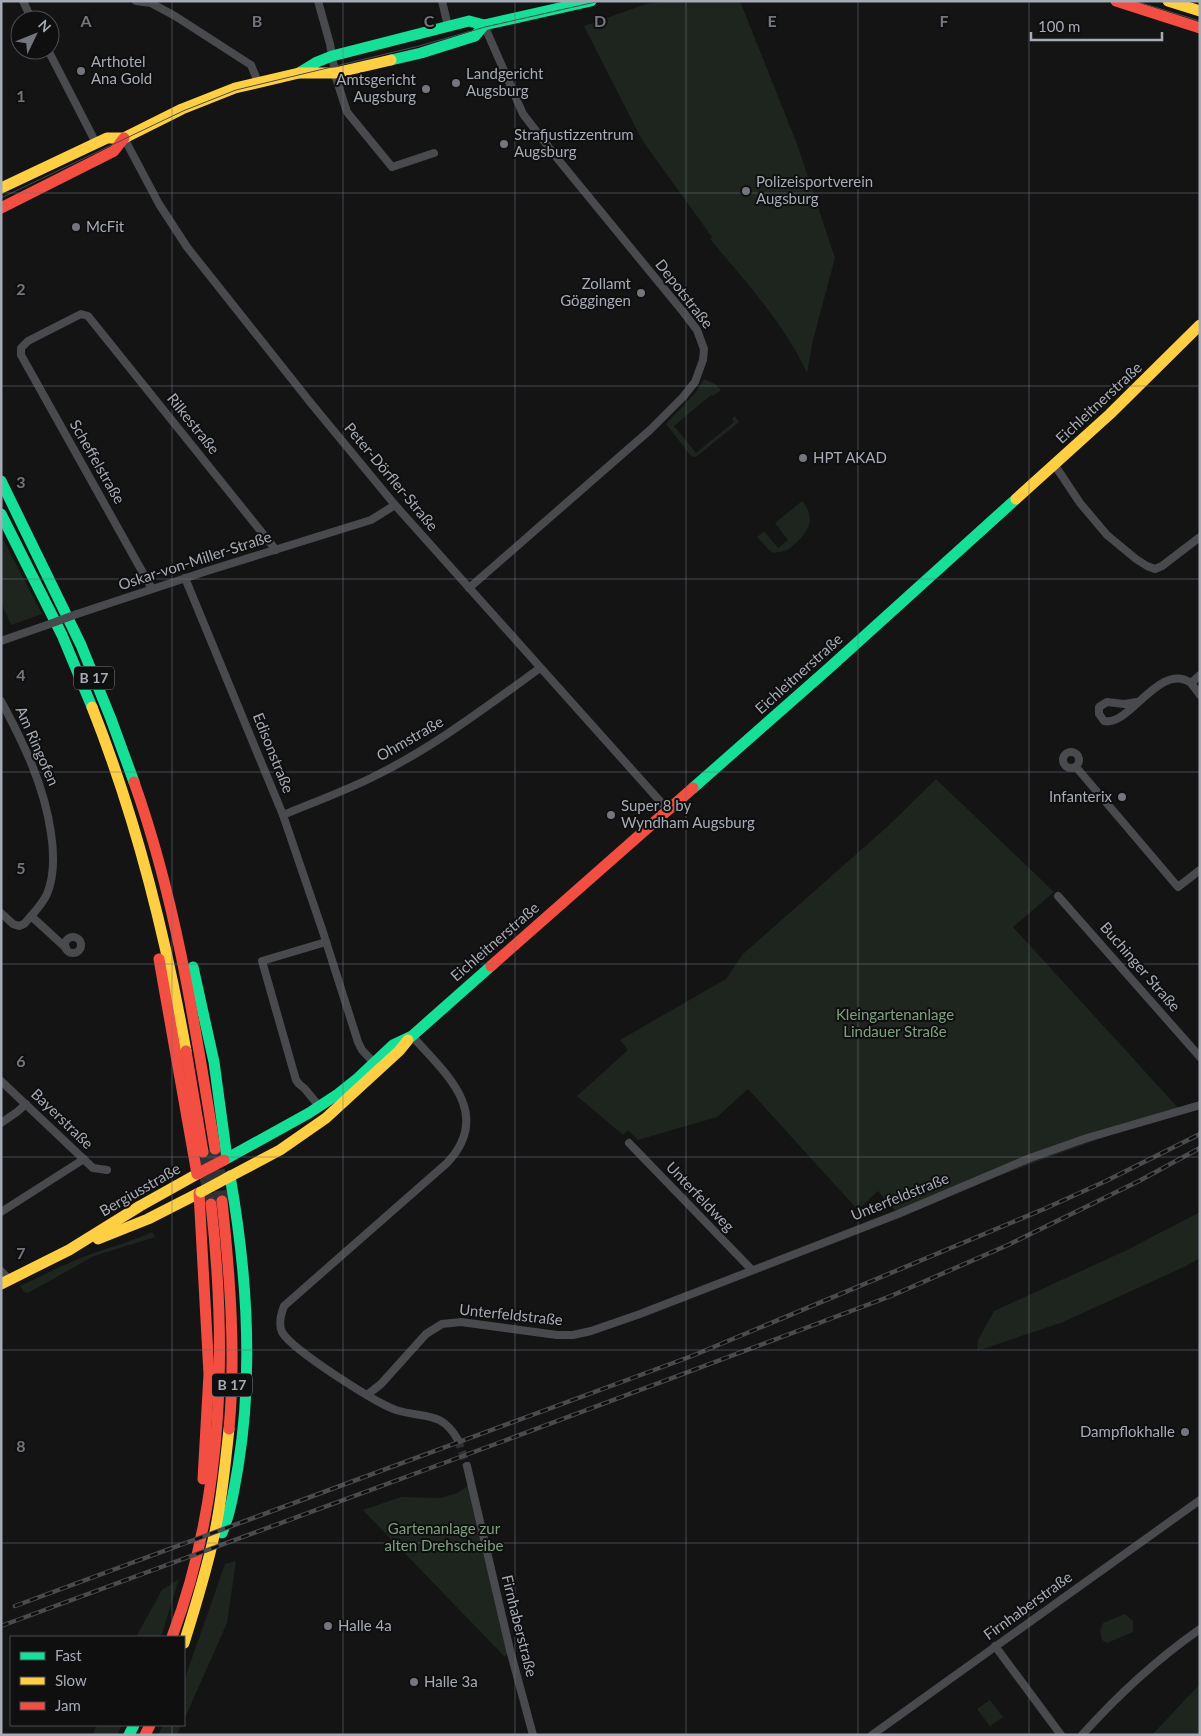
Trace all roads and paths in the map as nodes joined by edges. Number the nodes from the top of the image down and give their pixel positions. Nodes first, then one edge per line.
1 (136, 1) edge
2 (318, 1) edge
3 (442, 1) edge
4 (591, 1) edge
5 (1116, 1) edge
6 (1168, 1) edge
7 (1200, 12) edge
8 (484, 25) junction
9 (448, 26) junction
10 (1200, 28) edge
11 (332, 56) junction
12 (53, 60) edge
13 (299, 73) junction
14 (335, 73) junction
15 (258, 82) junction
16 (124, 138) junction
17 (96, 143) junction
18 (434, 153) dead end
19 (1, 188) edge
20 (1, 208) edge
21 (1200, 326) edge
22 (21, 348) joint
23 (1054, 464) junction
24 (1, 481) edge
25 (394, 505) junction
26 (1, 514) edge
27 (1200, 537) edge
28 (276, 550) junction
29 (185, 578) junction
30 (469, 588) junction
31 (152, 589) junction
32 (1, 641) edge
33 (540, 668) junction
34 (1200, 675) edge
35 (1191, 683) junction
36 (1200, 695) edge
37 (1, 702) edge
38 (1137, 702) junction
39 (1076, 767) dead end
40 (668, 809) junction
41 (283, 815) junction
42 (1200, 870) edge
43 (165, 883) junction
44 (151, 886) junction
45 (1058, 896) dead end
46 (1, 913) edge
47 (31, 916) junction
48 (54, 935) junction
49 (70, 937) junction
50 (326, 942) junction
51 (66, 948) junction
52 (411, 1036) junction
53 (1200, 1057) edge
54 (376, 1066) junction
55 (1, 1081) edge
56 (26, 1104) junction
57 (1200, 1105) edge
58 (319, 1106) junction
59 (1, 1123) edge
60 (629, 1143) dead end
61 (215, 1149) tunnel mouth
62 (203, 1152) tunnel mouth
63 (84, 1159) junction
64 (226, 1159) junction
65 (107, 1170) dead end
66 (198, 1174) junction
67 (228, 1177) junction
68 (200, 1192) junction
69 (1, 1212) edge
70 (69, 1250) junction
71 (752, 1270) junction
72 (1, 1271) edge
73 (6, 1282) edge
74 (367, 1395) junction
75 (458, 1440) tunnel mouth
76 (467, 1466) tunnel mouth
77 (1200, 1500) edge
78 (194, 1566) junction
79 (207, 1568) junction
80 (1200, 1629) edge
81 (172, 1636) edge
82 (185, 1639) edge
83 (995, 1646) junction
84 (533, 1735) edge
85 (872, 1735) edge
86 (1061, 1735) edge
87 (1082, 1735) edge

1 - 15 street
2 - 11 street
3 - 9 street
4 - 8 main road
5 - 10 main road
6 - 7 main road
8 - 9 main road
8 - 14 main road
8 - 30 street, Depotstraße
9 - 11 main road
11 - 13 main road
11 - 14 street
12 - 17 street
13 - 14 main road
13 - 15 main road
14 - 18 street
15 - 16 main road
16 - 17 main road
16 - 20 main road
16 - 25 street, Peter-Dörfler-Straße
17 - 19 main road
21 - 23 main road, Eichleitnerstraße
22 - 28 street, Rilkestraße
22 - 31 street, Scheffelstraße
23 - 27 street
23 - 40 main road, Eichleitnerstraße
24 - 43 main road, B 17
25 - 28 street, Oskar-von-Miller-Straße
25 - 30 street, Peter-Dörfler-Straße
26 - 44 main road, B 17
28 - 29 street, Oskar-von-Miller-Straße
29 - 31 street, Oskar-von-Miller-Straße
29 - 41 street, Edisonstraße
30 - 33 street, Peter-Dörfler-Straße
31 - 32 street, Oskar-von-Miller-Straße, bridge
33 - 40 street, Peter-Dörfler-Straße
33 - 41 street, Ohmstraße
34 - 35 street
35 - 36 street
35 - 38 street
37 - 47 street, Am Ringofen
38 - 38 street
39 - 42 street
40 - 52 main road, Eichleitnerstraße
41 - 50 street, Edisonstraße
43 - 61 main road, B 17
43 - 64 main road
44 - 62 main road, B 17
44 - 66 main road
45 - 53 street, Buchinger Straße
46 - 47 street, Am Ringofen
47 - 48 street
48 - 49 street
48 - 51 street
49 - 51 street
49 - 51 street
50 - 54 street, Edisonstraße
50 - 58 street
52 - 54 main road, Eichleitnerstraße
52 - 74 street
54 - 58 main road, Eichleitnerstraße
54 - 67 main road, Eichleitnerstraße
55 - 56 street, Bayerstraße
56 - 59 street
56 - 63 street, Bayerstraße
57 - 71 street, Unterfeldstraße
58 - 64 main road, Eichleitnerstraße
60 - 71 street, Unterfeldweg
63 - 65 street, Bayerstraße
63 - 69 street
64 - 66 main road, Bergiusstraße, bridge
64 - 67 main road
66 - 68 main road
66 - 70 main road, Bergiusstraße
67 - 68 main road, Bergiusstraße, bridge
67 - 79 main road
68 - 70 main road, Bergiusstraße
68 - 78 main road
70 - 73 main road, Bergiusstraße
71 - 74 street, Unterfeldstraße
72 - 73 street
74 - 75 street
76 - 84 street, Firnhaberstraße
77 - 83 street, Firnhaberstraße
78 - 79 main road, B 17
78 - 81 main road, B 17
79 - 82 main road, B 17
80 - 87 street
83 - 85 street, Firnhaberstraße
83 - 86 street

